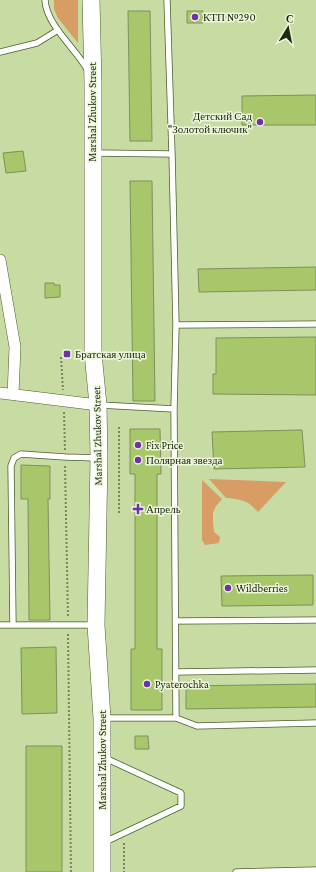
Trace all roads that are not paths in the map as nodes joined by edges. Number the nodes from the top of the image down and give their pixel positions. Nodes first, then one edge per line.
1 (45, 0) edge
2 (91, 0) edge
3 (167, 0) edge
4 (58, 30) junction
5 (0, 52) edge
6 (93, 83) junction
7 (93, 153) junction
8 (172, 154) junction
9 (0, 260) edge
10 (316, 324) edge
11 (176, 325) junction
12 (0, 393) edge
13 (13, 395) junction
14 (98, 405) junction
15 (174, 409) junction
16 (99, 458) junction
17 (316, 620) edge
18 (176, 621) junction
19 (0, 625) edge
20 (13, 625) junction
21 (96, 625) junction
22 (316, 670) edge
23 (176, 672) junction
24 (102, 718) junction
25 (176, 718) junction
26 (316, 723) edge
27 (102, 756) junction
28 (102, 842) junction
29 (316, 870) edge
30 (102, 872) edge
31 (236, 872) edge

1 - 4 lane
2 - 6 main road, Marshal Zhukov Street
3 - 8 lane
4 - 5 lane
4 - 6 lane
6 - 7 main road, Marshal Zhukov Street
7 - 8 lane
7 - 14 main road, Marshal Zhukov Street
8 - 11 lane
9 - 13 street
10 - 11 lane
11 - 15 lane
12 - 13 street
13 - 14 street
14 - 15 lane
14 - 16 main road, Marshal Zhukov Street
15 - 18 lane
16 - 20 lane
16 - 21 main road, Marshal Zhukov Street
17 - 18 lane
18 - 23 lane
19 - 20 lane
20 - 21 lane
21 - 24 main road, Marshal Zhukov Street
22 - 23 lane
23 - 25 lane
24 - 25 lane
24 - 27 main road, Marshal Zhukov Street
25 - 26 lane
27 - 28 main road, Marshal Zhukov Street
27 - 28 lane
28 - 30 main road, Marshal Zhukov Street
29 - 31 lane

